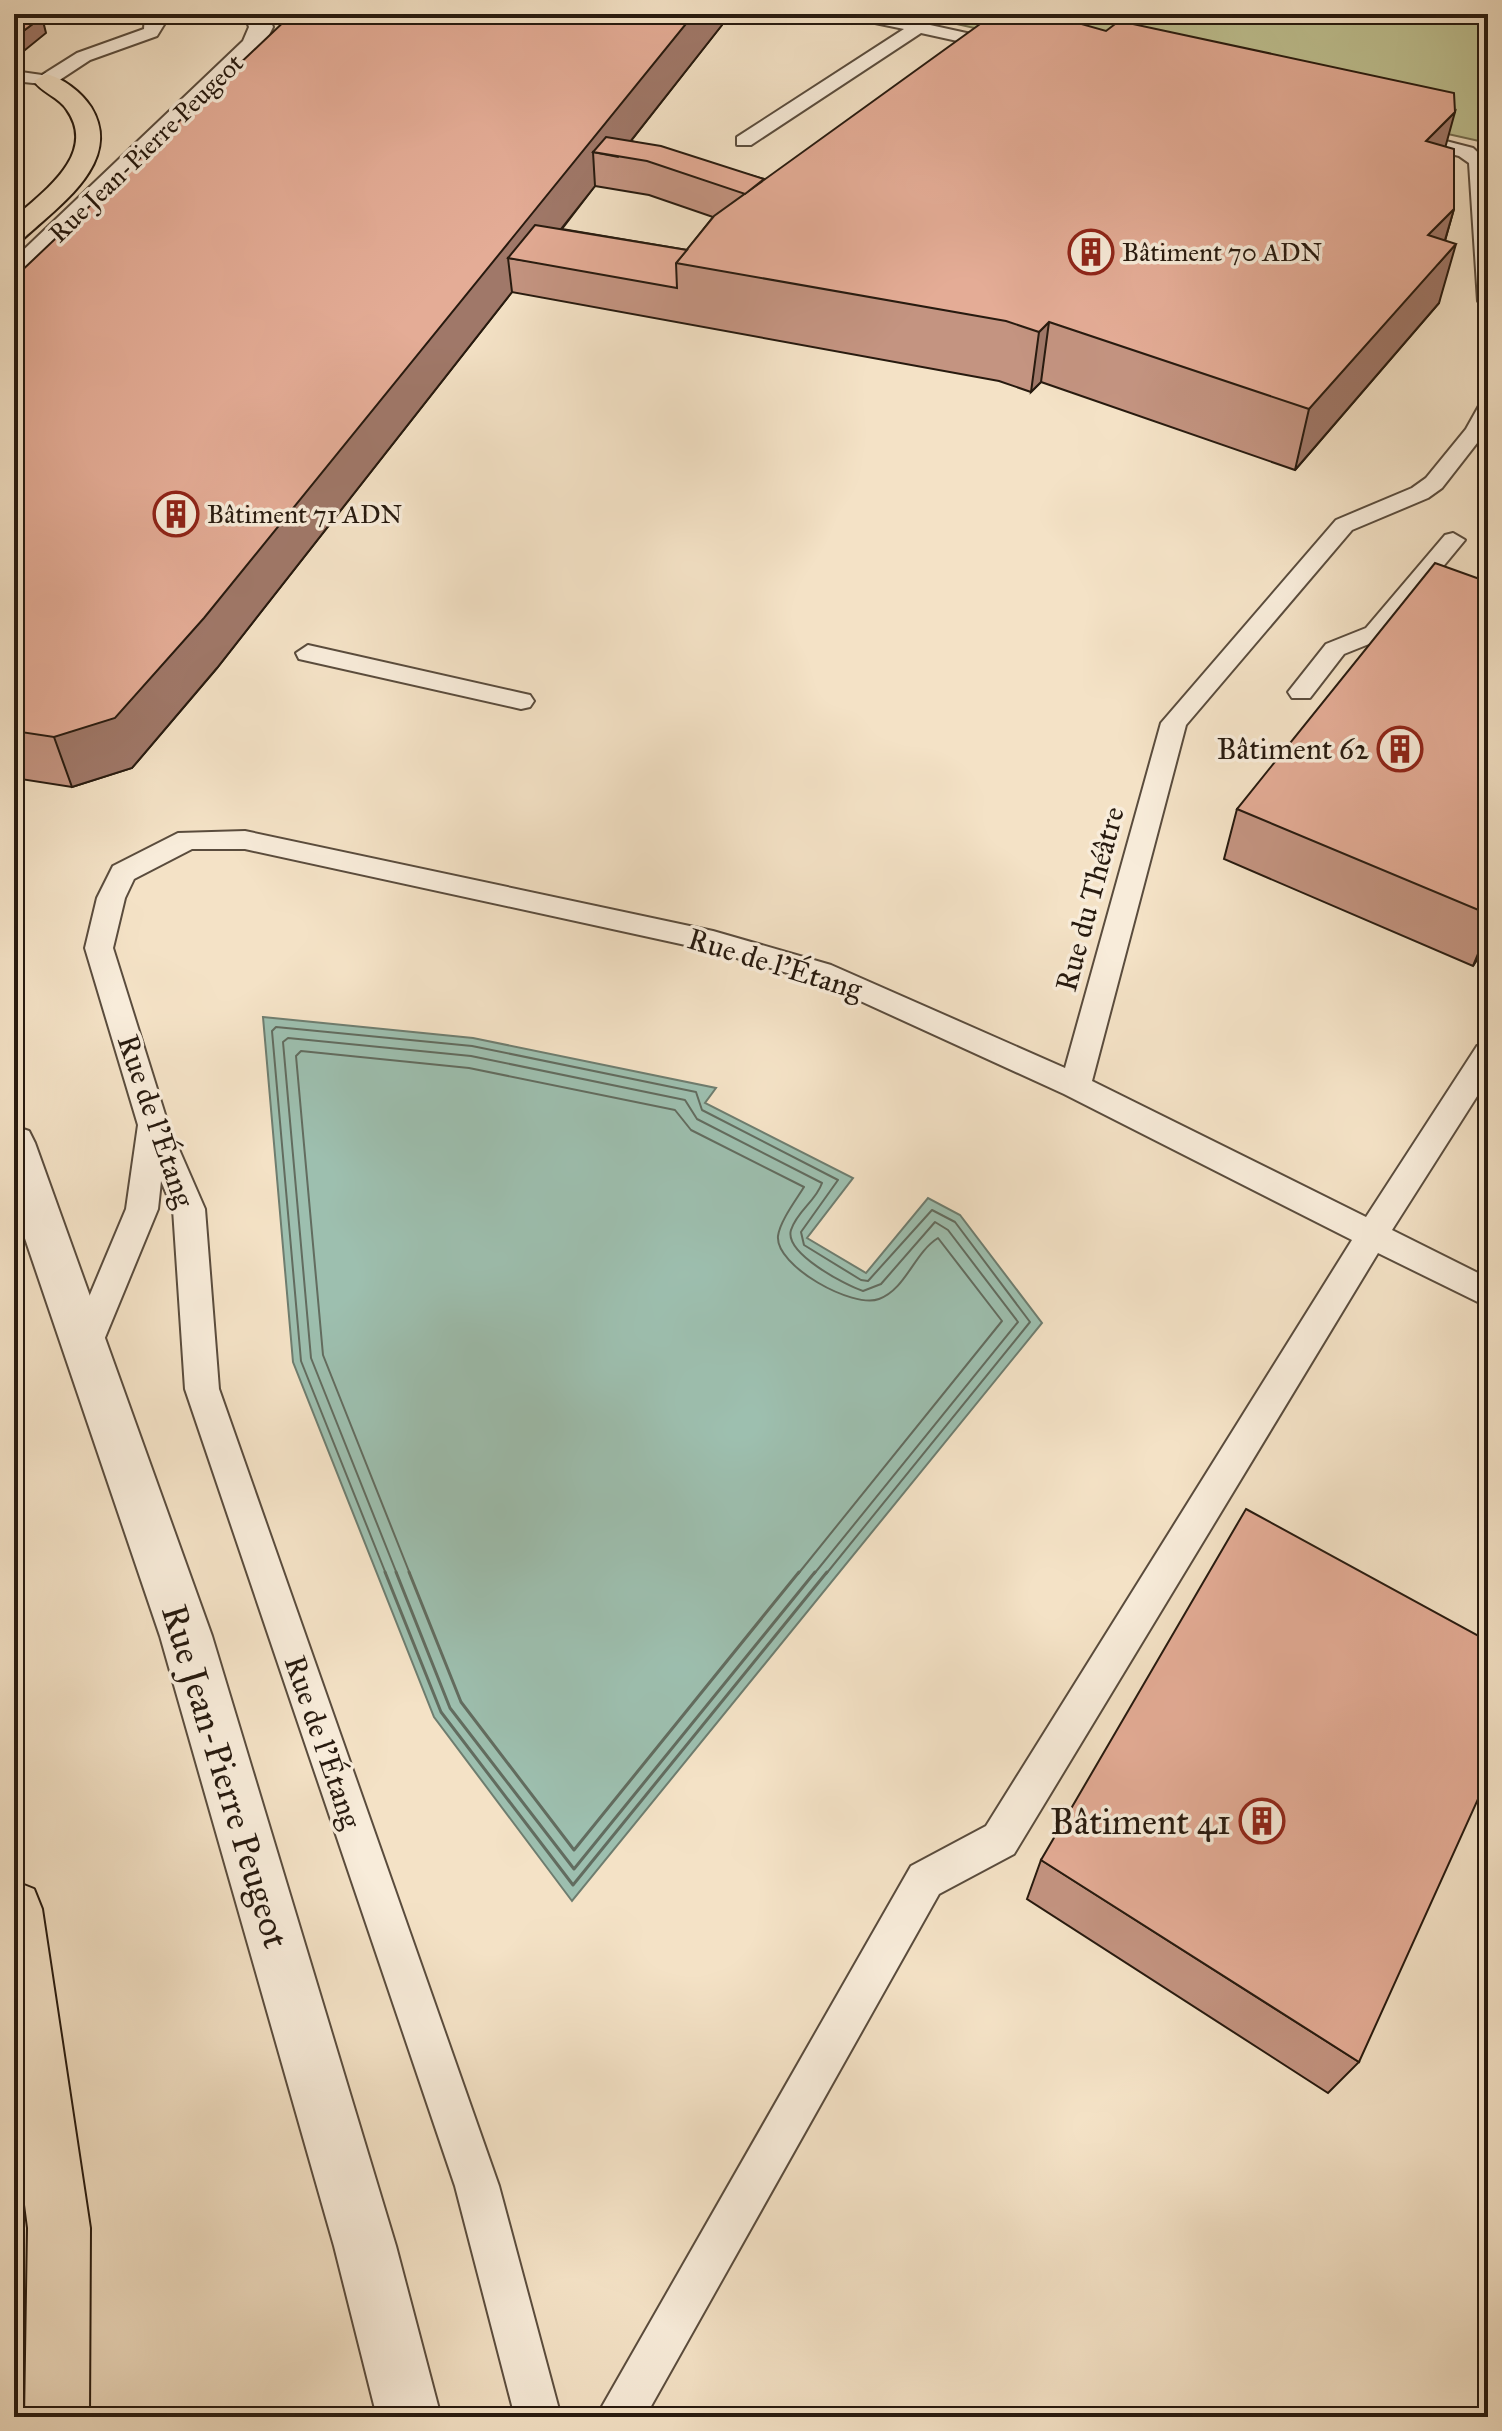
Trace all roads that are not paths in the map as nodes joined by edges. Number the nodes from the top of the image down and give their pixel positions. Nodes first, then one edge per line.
1 (154, 14) edge
2 (256, 14) edge
3 (857, 14) edge
4 (919, 27) junction
5 (1027, 52) edge
6 (14, 76) edge
7 (46, 81) junction
8 (1382, 131) edge
9 (744, 141) dead end
10 (14, 232) edge
11 (14, 274) edge
12 (1488, 301) edge
13 (1488, 409) edge
14 (1453, 540) dead end
15 (308, 653) dead end
16 (1301, 692) dead end
17 (521, 701) dead end
18 (1488, 1054) edge
19 (1075, 1086) junction
20 (153, 1124) junction
21 (14, 1143) edge
22 (1373, 1234) junction
23 (1488, 1293) edge
24 (85, 1347) junction
25 (14, 1909) edge
26 (57, 2417) edge
27 (409, 2417) edge
28 (538, 2417) edge
29 (619, 2417) edge

1 - 7 lane
2 - 11 street, Rue Jean-Pierre Peugeot
3 - 4 lane
4 - 5 lane
4 - 9 lane
6 - 7 lane
7 - 10 highway
8 - 12 lane
13 - 19 lane, Rue du Théâtre
14 - 16 lane
15 - 17 lane
18 - 22 lane
19 - 20 lane, Rue de l'Étang
19 - 22 lane
20 - 24 lane
20 - 28 lane, Rue de l'Étang
21 - 24 street, Rue Jean-Pierre Peugeot
22 - 23 lane
22 - 29 lane
24 - 27 street, Rue Jean-Pierre Peugeot
25 - 26 highway

